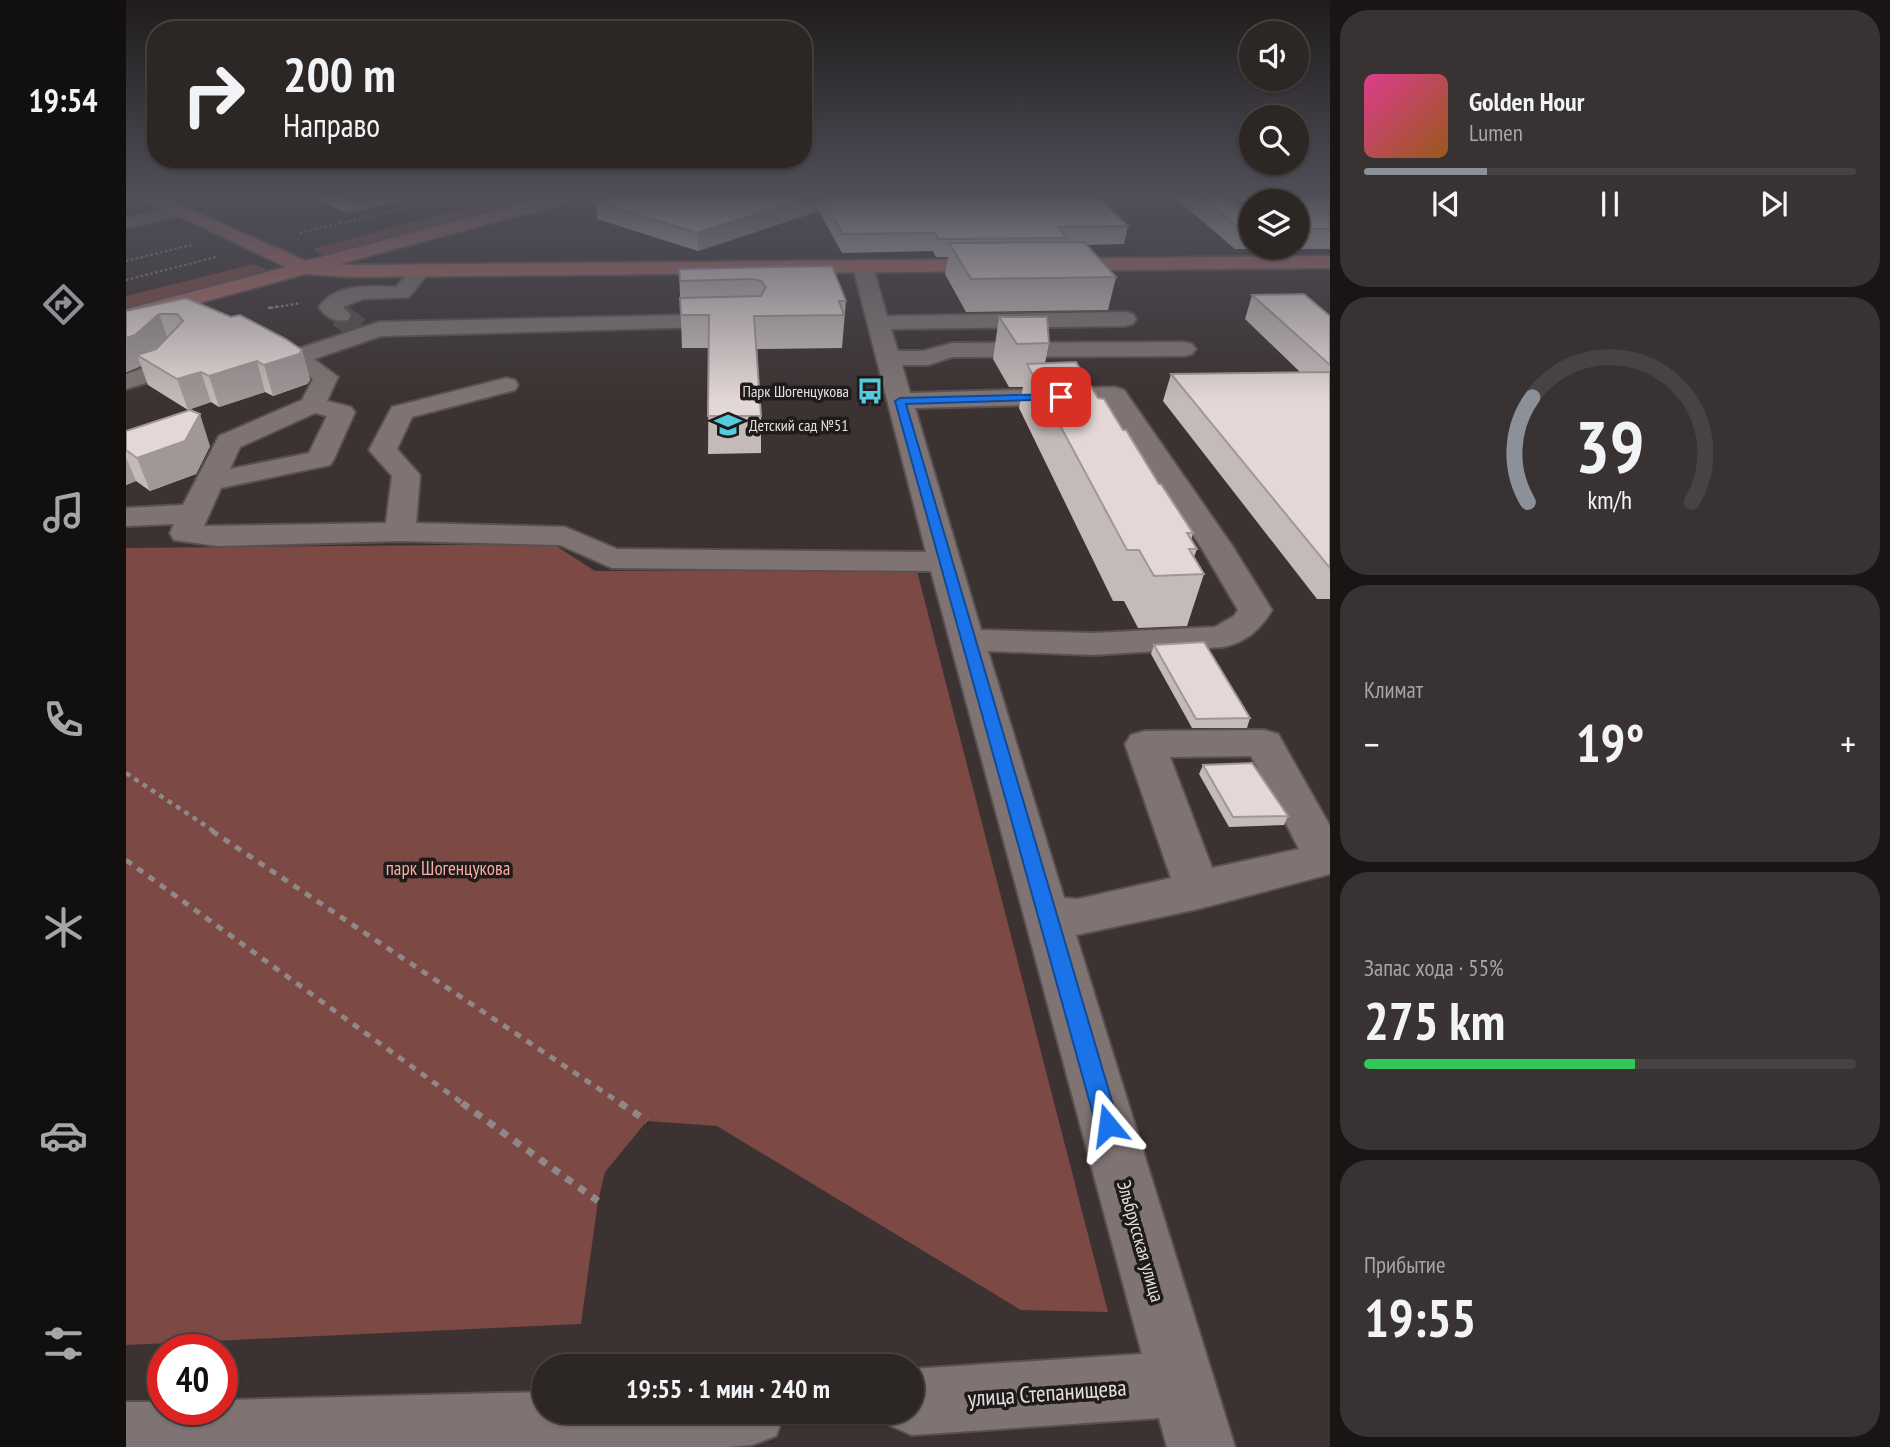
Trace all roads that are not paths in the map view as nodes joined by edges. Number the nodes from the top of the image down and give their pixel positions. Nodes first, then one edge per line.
1 (300, 266) edge
2 (314, 266) edge
3 (1015, 266) edge
4 (863, 267) junction
5 (305, 268) junction
6 (421, 270) junction
7 (126, 316) edge
8 (198, 316) edge
9 (1125, 320) dead end
10 (752, 321) edge
11 (878, 323) junction
12 (354, 326) junction
13 (126, 333) edge
14 (1184, 349) dead end
15 (178, 350) edge
16 (888, 358) junction
17 (126, 382) edge
18 (506, 385) dead end
19 (900, 401) junction
20 (312, 405) junction
21 (210, 482) junction
22 (194, 514) junction
23 (126, 517) edge
24 (400, 532) junction
25 (944, 562) junction
26 (967, 640) junction
27 (1328, 859) edge
28 (1198, 891) junction
29 (1047, 915) junction
30 (1183, 1384) junction
31 (924, 1401) edge
32 (571, 1424) edge
33 (126, 1436) edge
34 (1201, 1447) edge

1 - 5 main road
2 - 5 main road
3 - 4 main road
4 - 6 main road
4 - 11 street, Эльбрусская улица
5 - 6 main road
5 - 7 main road
6 - 12 street
8 - 13 street
9 - 11 street
10 - 12 street
11 - 16 street, Эльбрусская улица
12 - 20 street
14 - 16 street
15 - 17 street
16 - 19 street, Эльбрусская улица
18 - 24 street
19 - 25 street, Эльбрусская улица
19 - 26 street
20 - 21 street
20 - 21 street
21 - 22 street
22 - 23 street
22 - 24 street
24 - 25 street
25 - 26 street, Эльбрусская улица
26 - 29 street, Эльбрусская улица
27 - 28 street
27 - 28 street
28 - 29 street
29 - 30 street, Эльбрусская улица
30 - 31 street, улица Степанищева
30 - 34 street, Эльбрусская улица
32 - 33 street

